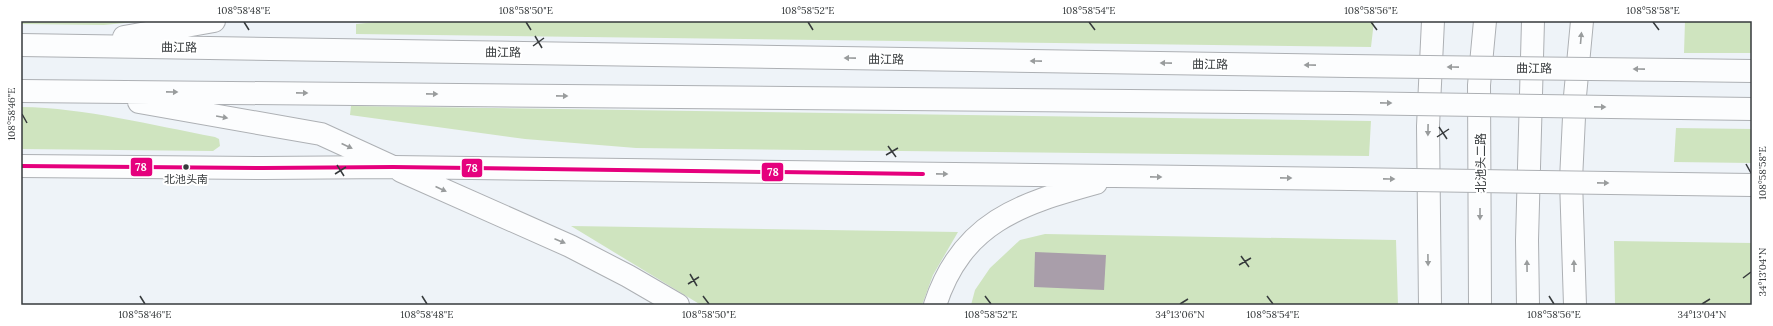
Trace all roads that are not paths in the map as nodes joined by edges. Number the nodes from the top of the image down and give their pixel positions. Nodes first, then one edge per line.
1 (214, 21) edge
2 (1433, 21) edge
3 (1485, 21) edge
4 (1533, 21) edge
5 (1582, 21) edge
6 (21, 45) edge
7 (72, 46) junction
8 (1752, 71) edge
9 (21, 91) edge
10 (73, 91) junction
11 (1752, 109) edge
12 (21, 166) edge
13 (393, 167) junction
14 (1123, 176) junction
15 (1752, 185) edge
16 (678, 305) edge
17 (935, 305) edge
18 (1430, 305) edge
19 (1480, 305) edge
20 (1528, 305) edge
21 (1575, 305) edge

1 - 7 main road
2 -> 18 main road
3 -> 19 main road, 北池头二路
20 -> 4 main road
21 -> 5 main road
6 - 7 main road, 曲江路
8 -> 7 main road, 曲江路, bridge
9 - 10 main road
10 -> 11 main road, bridge
10 -> 13 main road
12 - 13 main road
13 -> 14 main road
13 -> 16 main road
14 -> 15 main road, bridge
14 - 17 main road

